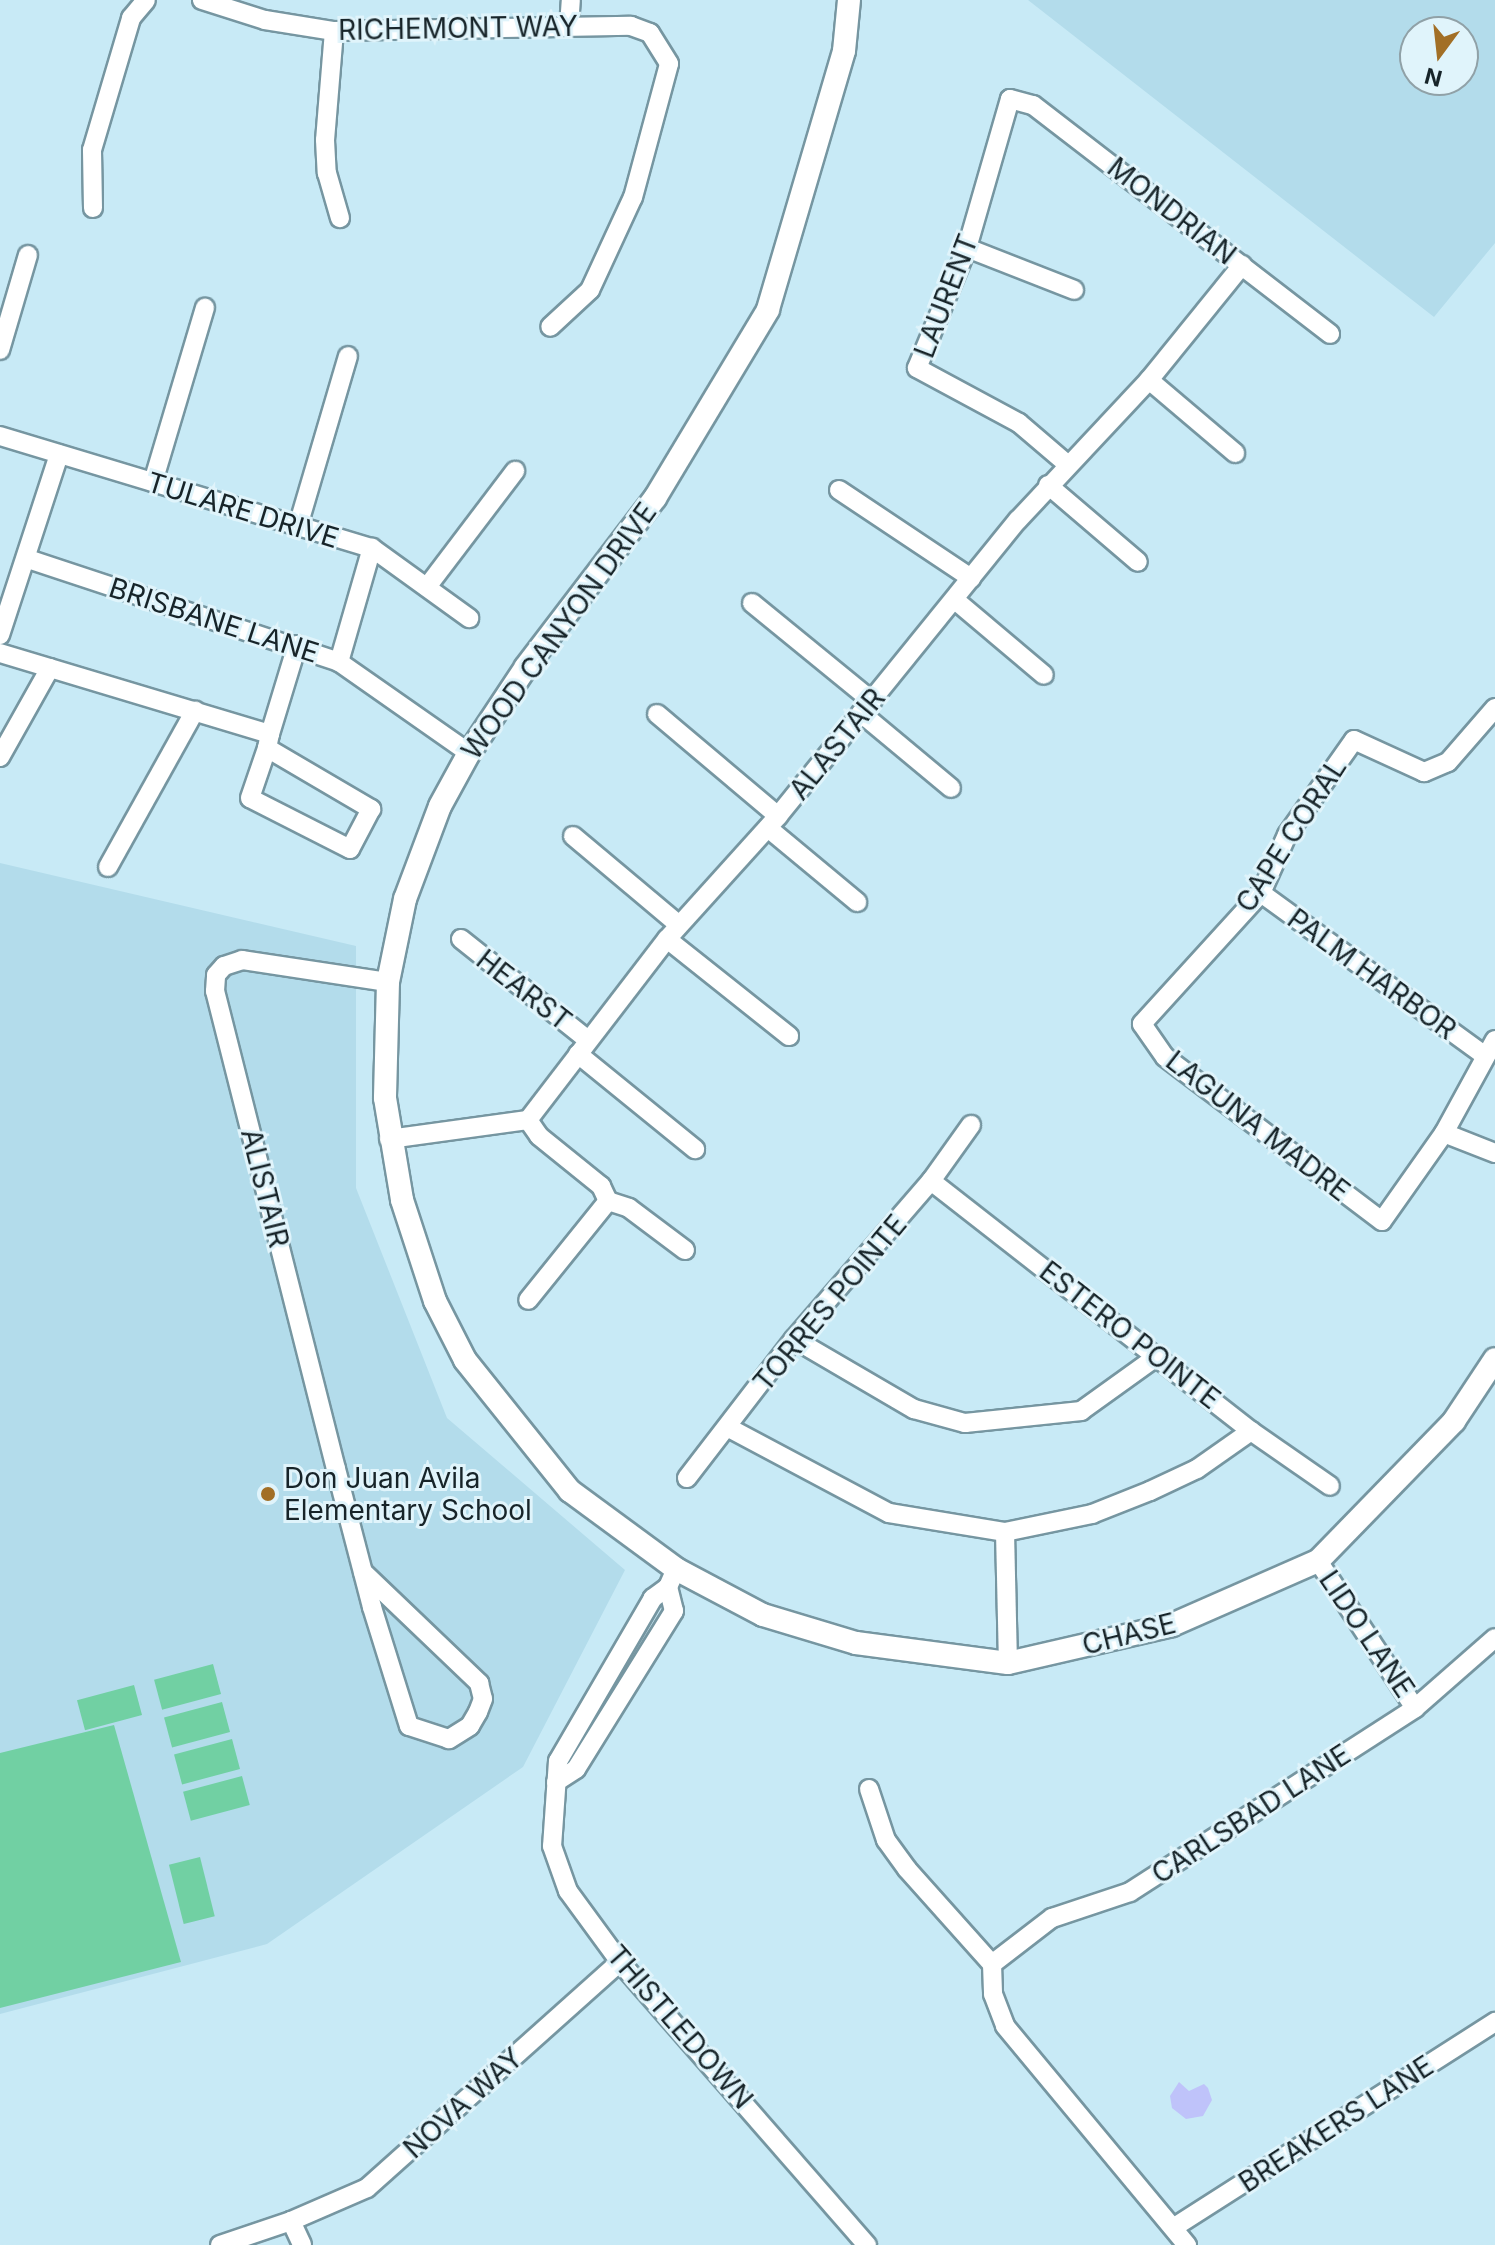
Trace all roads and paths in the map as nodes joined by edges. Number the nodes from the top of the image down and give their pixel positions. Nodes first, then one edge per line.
1 (146, 0) edge
2 (202, 0) edge
3 (571, 0) edge
4 (849, 0) edge
5 (569, 26) junction
6 (334, 31) junction
7 (1010, 99) joint
8 (93, 208) dead end
9 (340, 218) dead end
10 (967, 248) junction
11 (28, 255) dead end
12 (1242, 265) junction
13 (1074, 290) dead end
14 (205, 308) dead end
15 (550, 327) dead end
16 (1330, 334) dead end
17 (0, 350) edge
18 (348, 356) dead end
19 (1149, 380) junction
20 (0, 436) edge
21 (1235, 453) dead end
22 (59, 454) junction
23 (1067, 464) junction
24 (515, 471) dead end
25 (153, 482) junction
26 (1048, 485) junction
27 (839, 490) dead end
28 (298, 526) junction
29 (372, 548) junction
30 (28, 559) junction
31 (1138, 562) dead end
32 (971, 578) junction
33 (427, 587) junction
34 (955, 600) junction
35 (752, 603) dead end
36 (469, 618) dead end
37 (0, 635) edge
38 (297, 645) junction
39 (0, 653) edge
40 (339, 662) junction
41 (50, 668) junction
42 (1044, 675) dead end
43 (866, 707) junction
44 (1495, 708) edge
45 (195, 711) junction
46 (657, 714) dead end
47 (269, 741) junction
48 (469, 753) junction
49 (0, 757) edge
50 (951, 788) dead end
51 (773, 822) junction
52 (573, 836) dead end
53 (108, 867) dead end
54 (1261, 893) junction
55 (857, 902) dead end
56 (679, 925) junction
57 (461, 939) dead end
58 (667, 939) junction
59 (388, 982) junction
60 (1142, 1024) joint
61 (789, 1036) dead end
62 (583, 1047) junction
63 (1489, 1048) edge
64 (528, 1120) junction
65 (971, 1125) dead end
66 (1444, 1133) junction
67 (389, 1139) junction
68 (695, 1149) dead end
69 (1495, 1153) edge
70 (931, 1181) junction
71 (608, 1201) junction
72 (685, 1250) dead end
73 (528, 1300) dead end
74 (794, 1339) junction
75 (1159, 1355) junction
76 (1495, 1359) edge
77 (729, 1428) junction
78 (1251, 1431) junction
79 (687, 1478) dead end
80 (1330, 1486) dead end
81 (1005, 1532) junction
82 (1318, 1561) junction
83 (363, 1572) junction
84 (672, 1578) junction
85 (1495, 1638) edge
86 (1008, 1663) junction
87 (1415, 1708) junction
88 (869, 1789) dead end
89 (620, 1962) junction
90 (992, 1964) junction
91 (1495, 2022) edge
92 (291, 2221) junction
93 (1176, 2226) junction
94 (220, 2245) edge
95 (302, 2245) edge
96 (867, 2245) edge
97 (1187, 2245) edge

1 - 8 street
2 - 6 street, RICHEMONT WAY
3 - 5 street
4 - 48 street, WOOD CANYON DRIVE
5 - 6 street, RICHEMONT WAY
5 - 15 street, RICHEMONT WAY
6 - 9 street
7 - 10 street, LAURENT
7 - 12 street, MONDRIAN
10 - 13 street
10 - 23 street, LAURENT
11 - 17 street
12 - 16 street, MONDRIAN
12 - 19 street, ALASTAIR
14 - 25 street
18 - 28 street
19 - 21 street
19 - 23 street, ALASTAIR
20 - 22 street, TULARE DRIVE
22 - 25 street, TULARE DRIVE
22 - 30 street
23 - 26 street, ALASTAIR
24 - 33 street
25 - 28 street, TULARE DRIVE
26 - 31 street
26 - 32 street, ALASTAIR
27 - 32 street
28 - 29 street, TULARE DRIVE
29 - 33 street, TULARE DRIVE
29 - 40 street
30 - 37 street
30 - 38 street, BRISBANE LANE
32 - 34 street, ALASTAIR
33 - 36 street, TULARE DRIVE
34 - 42 street
34 - 43 street, ALASTAIR
35 - 43 street
38 - 40 street, BRISBANE LANE
38 - 47 street
39 - 41 street
40 - 48 street, BRISBANE LANE
41 - 45 street
41 - 49 street
43 - 50 street
43 - 51 street, ALASTAIR
44 - 54 street, CAPE CORAL
45 - 47 street
45 - 53 street
46 - 51 street
47 - 47 street
48 - 59 street, WOOD CANYON DRIVE
51 - 55 street
51 - 56 street, ALASTAIR
52 - 56 street
54 - 60 street, CAPE CORAL
54 - 63 street, PALM HARBOR
56 - 58 street, ALASTAIR
57 - 62 street, HEARST
58 - 61 street
58 - 62 street, ALASTAIR
59 - 67 street, WOOD CANYON DRIVE
59 - 83 street, ALISTAIR
60 - 66 street, LAGUNA MADRE
62 - 64 street, ALASTAIR
62 - 68 street, HEARST
63 - 66 street
64 - 67 street
64 - 71 street
65 - 70 street, TORRES POINTE
66 - 69 street
67 - 84 street, WOOD CANYON DRIVE
70 - 74 street, TORRES POINTE
70 - 75 street, ESTERO POINTE
71 - 72 street
71 - 73 street
74 - 75 street
74 - 77 street, TORRES POINTE
75 - 78 street, ESTERO POINTE
76 - 82 street, CHASE
77 - 79 street, TORRES POINTE
77 - 81 street
78 - 80 street, ESTERO POINTE
78 - 81 street
81 - 86 street
82 - 86 street, CHASE
82 - 87 street, LIDO LANE
83 - 83 street, ALISTAIR
84 - 86 street, CHASE
84 - 89 street, THISTLEDOWN
85 - 87 street, CARLSBAD LANE
87 - 90 street, CARLSBAD LANE
88 - 90 street
89 - 92 street, NOVA WAY
89 - 96 street, THISTLEDOWN
90 - 93 street
91 - 93 street, BREAKERS LANE
92 - 94 street, NOVA WAY
92 - 95 street
93 - 97 street

